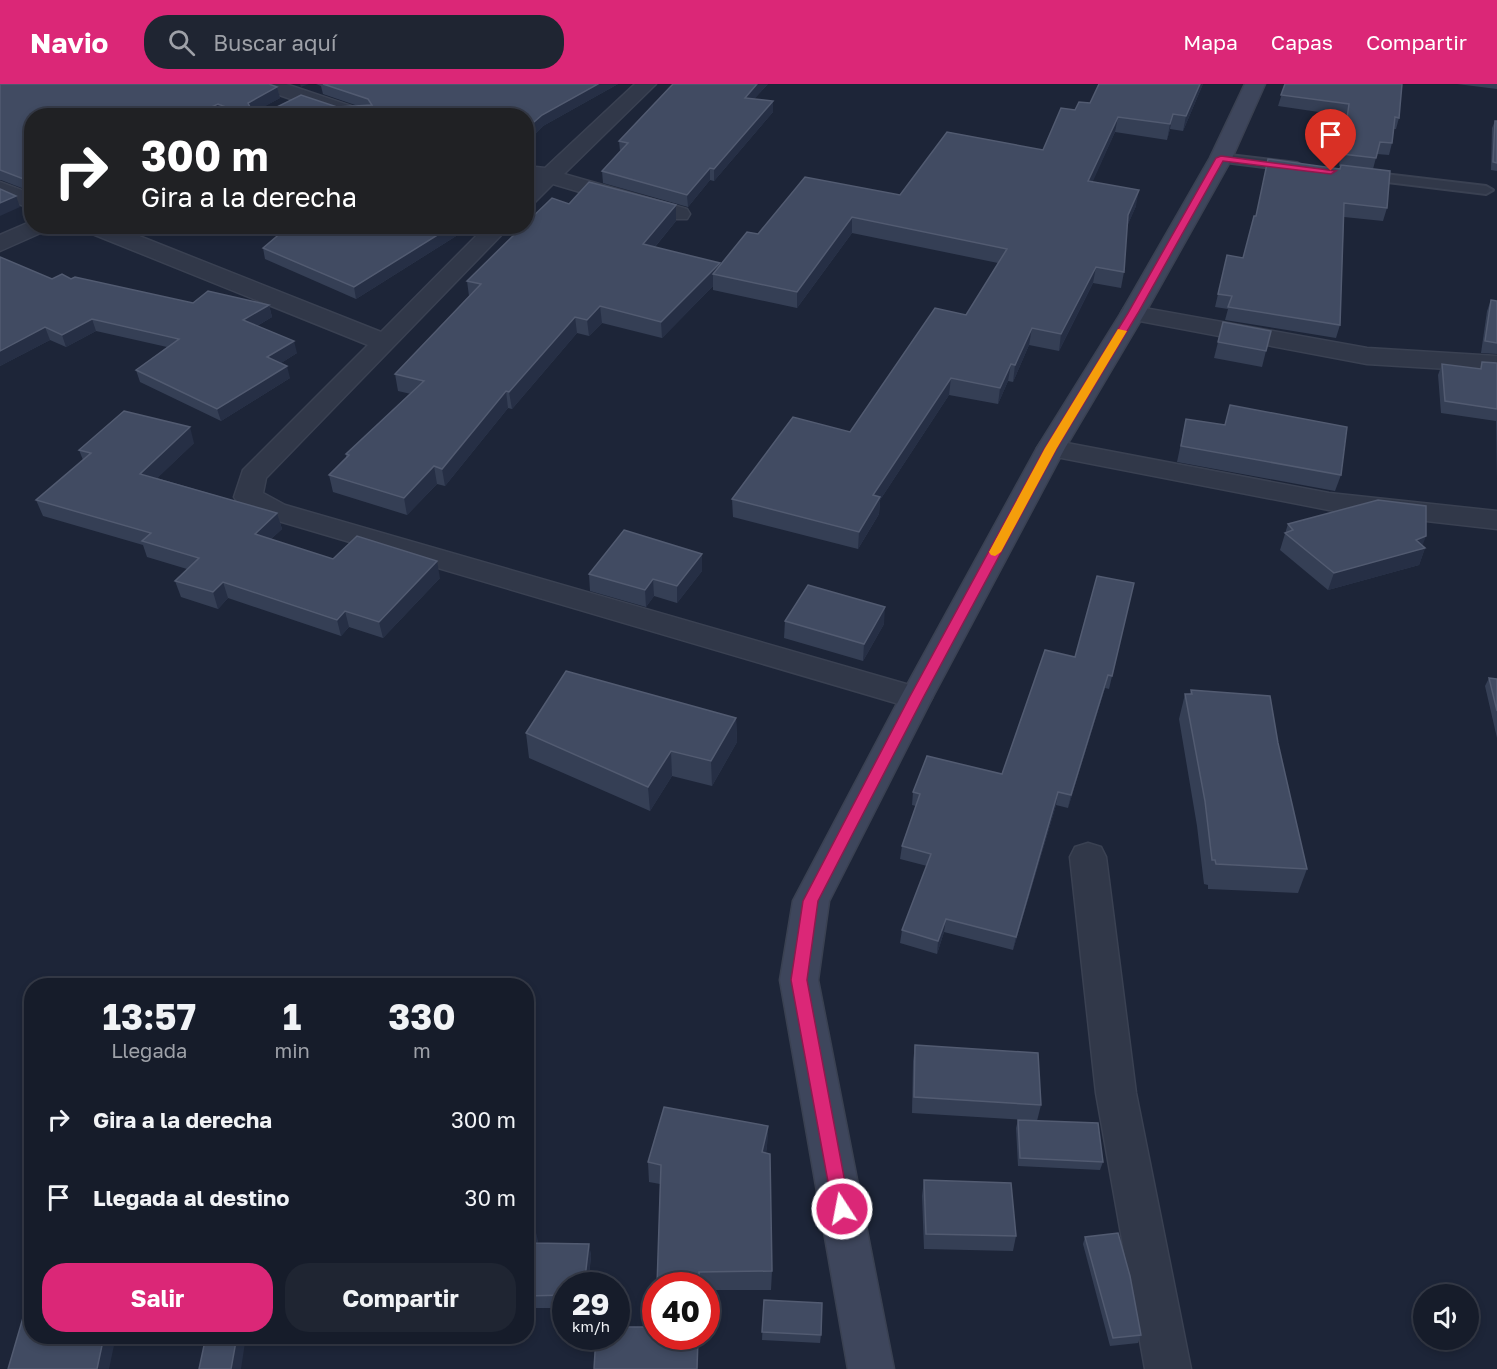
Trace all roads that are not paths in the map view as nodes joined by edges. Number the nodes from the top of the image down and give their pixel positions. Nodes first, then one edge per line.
1 (266, 84) edge
2 (325, 84) edge
3 (646, 84) edge
4 (1255, 84) edge
5 (302, 96) junction
6 (278, 108) edge
7 (338, 108) edge
8 (1221, 158) junction
9 (1313, 169) edge
10 (534, 172) edge
11 (1348, 173) edge
12 (548, 176) junction
13 (0, 189) edge
14 (534, 190) edge
15 (1486, 190) dead end
16 (24, 199) edge
17 (679, 214) dead end
18 (24, 232) edge
19 (113, 234) edge
20 (491, 234) edge
21 (0, 244) edge
22 (1133, 313) junction
23 (384, 342) junction
24 (1497, 364) edge
25 (1051, 448) junction
26 (1497, 520) edge
27 (916, 698) junction
28 (1088, 857) dead end
29 (871, 1369) edge
30 (1168, 1369) edge

1 - 5 street
2 - 5 street
3 - 12 street
4 - 8 street
5 - 6 street
5 - 7 street
8 - 9 lane
8 - 22 street
10 - 12 street
11 - 15 lane
12 - 14 street
12 - 17 street
13 - 16 street
18 - 21 street
19 - 23 street
20 - 23 street
22 - 24 street
22 - 25 street
23 - 27 street
25 - 26 street
25 - 27 street
27 - 29 street
28 - 30 street

